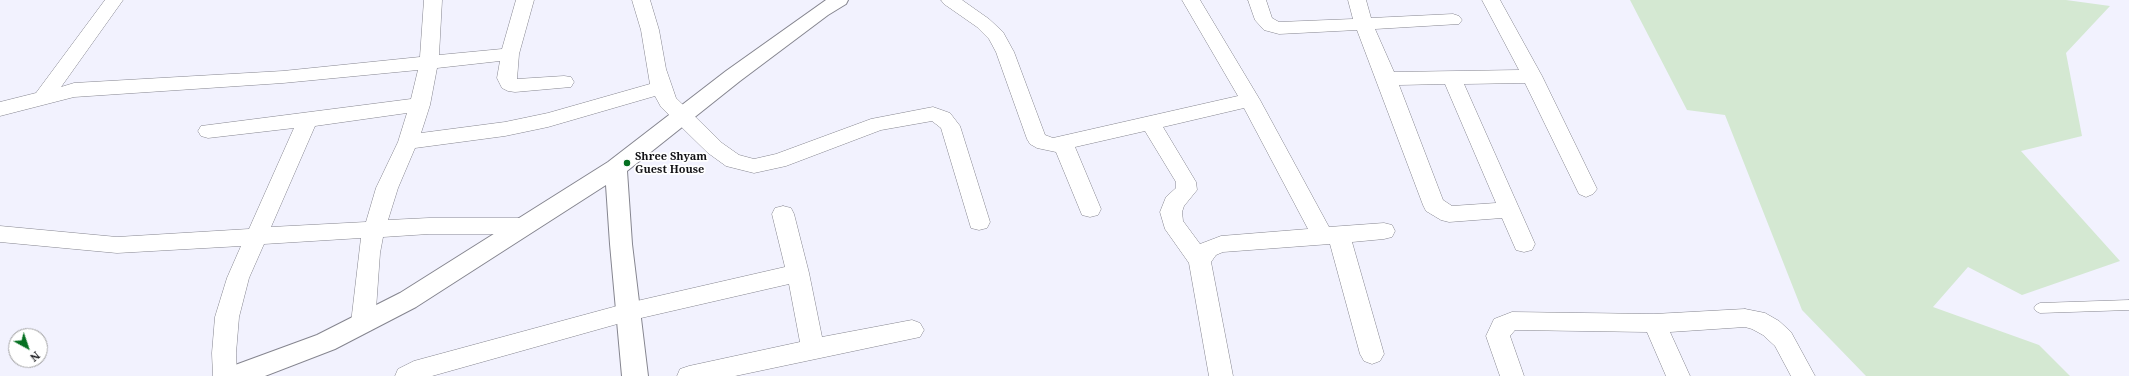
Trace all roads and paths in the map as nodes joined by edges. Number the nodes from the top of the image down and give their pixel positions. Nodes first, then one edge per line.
1 (114, 0) edge
2 (433, 0) edge
3 (525, 0) edge
4 (641, 0) edge
5 (840, 0) edge
6 (950, 0) edge
7 (1191, 0) edge
8 (1257, 0) edge
9 (1356, 0) edge
10 (1491, 0) edge
11 (1452, 20) dead end
12 (1364, 24) junction
13 (510, 54) junction
14 (430, 62) junction
15 (1532, 76) junction
16 (1452, 78) junction
17 (1387, 79) junction
18 (564, 82) dead end
19 (661, 88) junction
20 (44, 96) junction
21 (1250, 100) junction
22 (420, 105) junction
23 (0, 110) edge
24 (682, 116) junction
25 (308, 120) junction
26 (1150, 122) junction
27 (208, 131) dead end
28 (408, 142) junction
29 (1063, 143) junction
30 (616, 168) junction
31 (1586, 190) dead end
32 (1090, 209) dead end
33 (1510, 210) junction
34 (783, 214) dead end
35 (979, 222) dead end
36 (524, 226) junction
37 (374, 229) junction
38 (1384, 232) dead end
39 (0, 234) edge
40 (1331, 236) junction
41 (254, 238) junction
42 (1524, 244) dead end
43 (1200, 261) junction
44 (798, 273) junction
45 (2129, 305) edge
46 (2040, 308) dead end
47 (628, 312) junction
48 (363, 323) junction
49 (1654, 323) junction
50 (912, 330) dead end
51 (813, 349) junction
52 (1372, 354) dead end
53 (226, 376) edge
54 (236, 376) edge
55 (407, 376) edge
56 (635, 376) edge
57 (689, 376) edge
58 (1221, 376) edge
59 (1512, 376) edge
60 (1678, 376) edge
61 (1803, 376) edge

1 - 20 street
2 - 14 street
3 - 13 street
4 - 19 street
5 - 24 street
6 - 29 street
7 - 21 street
8 - 12 street
9 - 12 street
10 - 15 street
11 - 12 street
12 - 17 street
13 - 14 street
13 - 18 street
14 - 20 street
14 - 22 street
15 - 16 street
15 - 31 street
16 - 17 street
16 - 33 street
17 - 33 street
19 - 24 street
19 - 28 street
20 - 23 street
21 - 26 street
21 - 40 street
22 - 25 street
22 - 28 street
24 - 30 street
24 - 35 street
25 - 27 street
25 - 41 street
26 - 29 street
26 - 43 street
28 - 37 street
29 - 32 street
30 - 36 street
30 - 47 street
33 - 42 street
34 - 44 street
36 - 37 street
36 - 48 street
37 - 41 street
37 - 48 street
38 - 40 street
39 - 41 street
40 - 43 street
40 - 52 street
41 - 53 street
43 - 58 street
44 - 47 street
44 - 51 street
45 - 46 lane
47 - 55 street
47 - 56 street
48 - 54 street
49 - 59 street
49 - 60 street
49 - 61 street
50 - 51 street
51 - 57 street

